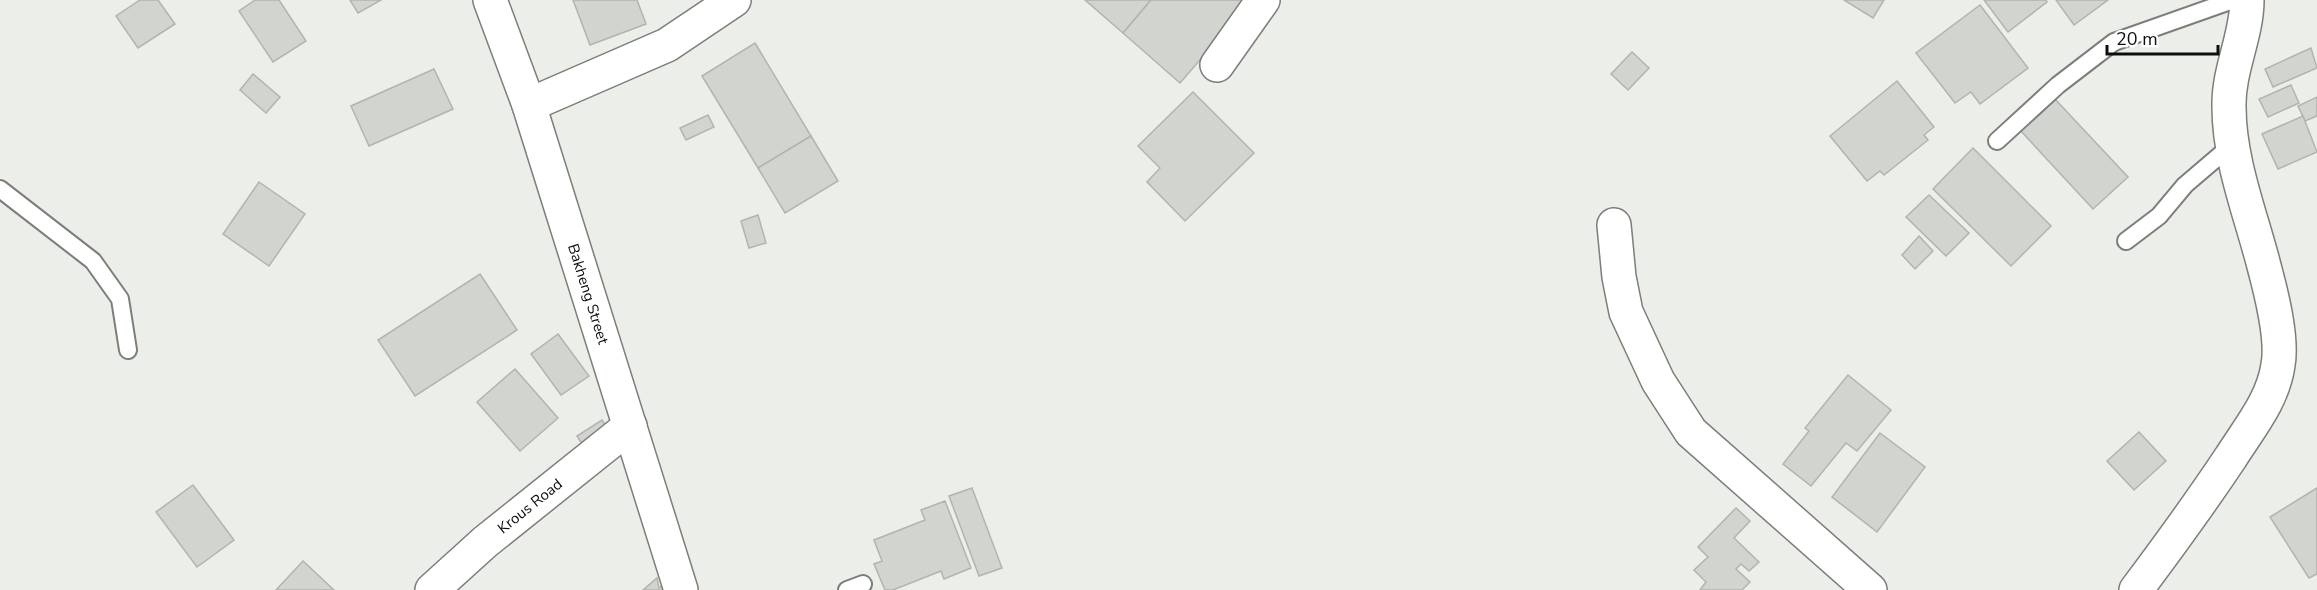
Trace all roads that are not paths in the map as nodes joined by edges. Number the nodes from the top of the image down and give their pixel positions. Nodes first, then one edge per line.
1 (490, 0) edge
2 (734, 0) edge
3 (1263, 0) edge
4 (2233, 0) edge
5 (2247, 0) edge
6 (1217, 65) dead end
7 (529, 105) junction
8 (1997, 141) dead end
9 (2233, 144) junction
10 (0, 189) edge
11 (1614, 225) dead end
12 (2126, 241) dead end
13 (128, 350) dead end
14 (630, 426) junction
15 (432, 590) edge
16 (681, 590) edge
17 (1870, 590) edge
18 (2136, 590) edge

1 - 7 street, Bakheng Street
2 - 7 street
3 - 6 street
4 - 8 lane
5 - 9 street
7 - 14 street, Bakheng Street
9 - 12 lane
9 - 18 street
10 - 13 lane
11 - 17 street
14 - 15 street, Krous Road
14 - 16 street, Bakheng Street

